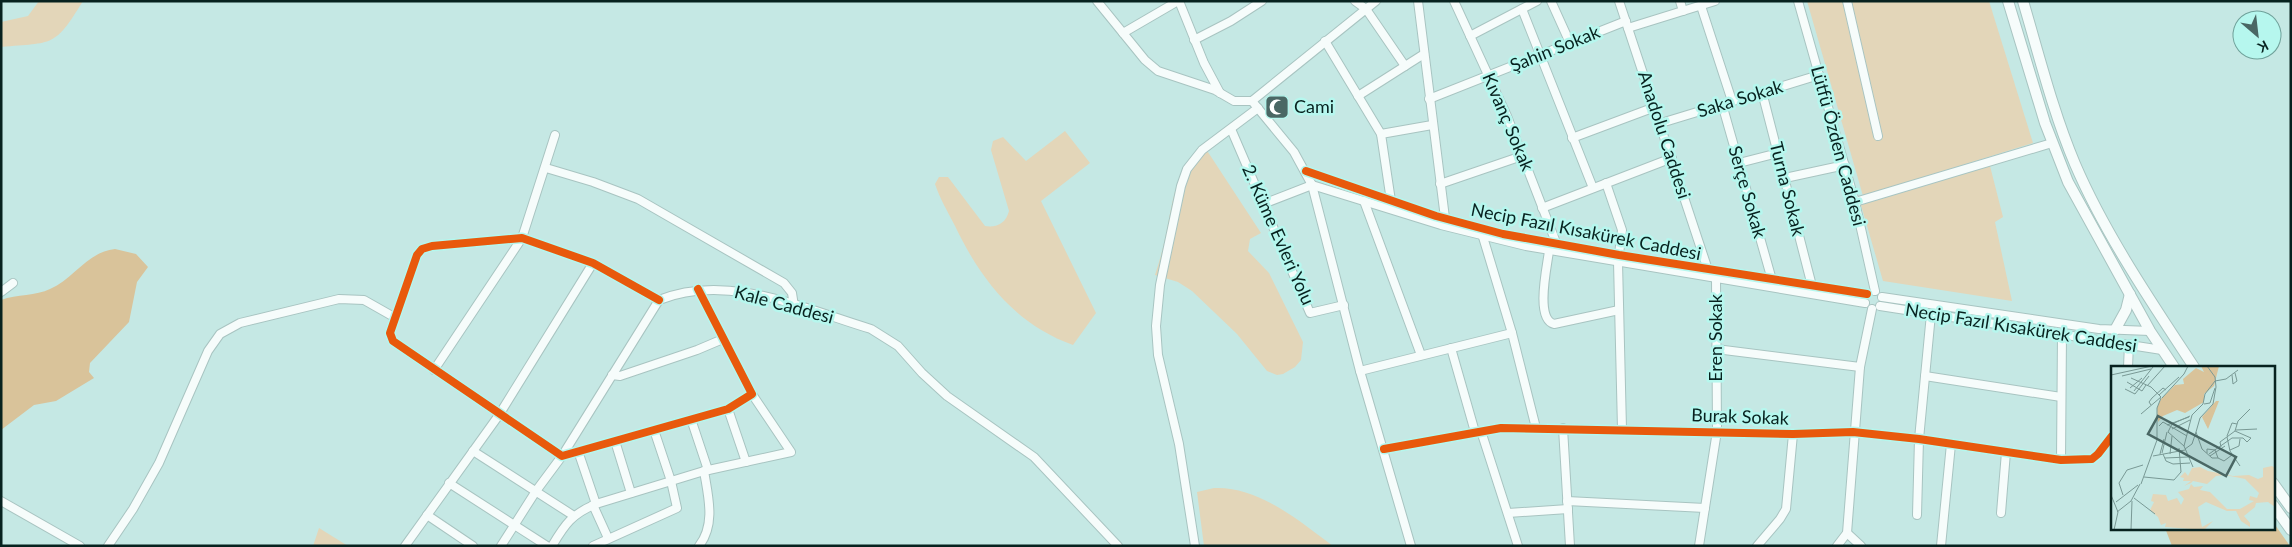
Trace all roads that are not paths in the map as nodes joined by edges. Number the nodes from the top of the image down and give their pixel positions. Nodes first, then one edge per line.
1 (1097, 1) edge
2 (1178, 1) edge
3 (1262, 1) edge
4 (1356, 1) edge
5 (1376, 1) edge
6 (1418, 1) edge
7 (1454, 1) edge
8 (1537, 1) edge
9 (1551, 1) edge
10 (1619, 1) edge
11 (1680, 1) edge
12 (1798, 1) edge
13 (1847, 1) edge
14 (2008, 1) edge
15 (2023, 1) edge
16 (1707, 3) edge
17 (1522, 9) junction
18 (1366, 10) junction
19 (1683, 11) junction
20 (1627, 24) junction
21 (1124, 34) junction
22 (1470, 36) junction
23 (1194, 40) junction
24 (1325, 41) junction
25 (1570, 43) junction
26 (1424, 54) junction
27 (1540, 55) junction
28 (1405, 66) junction
29 (1819, 75) junction
30 (1488, 76) junction
31 (1762, 92) junction
32 (1220, 93) junction
33 (1358, 96) junction
34 (1429, 99) junction
35 (1252, 100) junction
36 (1732, 102) junction
37 (1722, 104) junction
38 (1655, 107) junction
39 (1258, 108) junction
40 (1661, 123) junction
41 (1432, 125) junction
42 (1231, 128) junction
43 (1381, 134) junction
44 (555, 135) dead end
45 (1878, 136) dead end
46 (1572, 138) junction
47 (2052, 143) junction
48 (1778, 153) junction
49 (1522, 156) junction
50 (1672, 158) junction
51 (1739, 163) junction
52 (1845, 165) junction
53 (546, 168) junction
54 (1306, 172) junction
55 (1784, 178) junction
56 (1606, 183) junction
57 (1440, 184) junction
58 (1312, 185) junction
59 (1592, 188) junction
60 (1364, 200) junction
61 (1391, 201) junction
62 (1855, 202) junction
63 (1263, 204) junction
64 (1542, 208) junction
65 (1445, 218) junction
66 (1483, 237) junction
67 (522, 238) junction
68 (1557, 245) junction
69 (1549, 251) junction
70 (1619, 259) junction
71 (593, 263) junction
72 (1708, 270) junction
73 (1716, 278) junction
74 (1772, 280) junction
75 (13, 284) dead end
76 (1812, 286) junction
77 (698, 289) junction
78 (1, 292) edge
79 (1875, 292) junction
80 (1867, 294) junction
81 (2130, 294) junction
82 (1882, 297) junction
83 (659, 300) junction
84 (1865, 303) junction
85 (1344, 305) junction
86 (794, 306) junction
87 (1880, 306) junction
88 (1872, 309) junction
89 (1619, 310) junction
90 (1931, 314) junction
91 (394, 317) junction
92 (2165, 322) junction
93 (2116, 330) junction
94 (2150, 331) junction
95 (1512, 333) junction
96 (2062, 334) junction
97 (723, 339) junction
98 (2177, 342) junction
99 (2129, 344) junction
100 (1451, 348) junction
101 (1716, 350) junction
102 (2162, 350) junction
103 (1421, 355) junction
104 (2128, 366) edge
105 (2173, 366) edge
106 (2193, 366) edge
107 (1860, 367) junction
108 (434, 370) junction
109 (1360, 371) junction
110 (612, 375) junction
111 (1925, 376) junction
112 (752, 394) junction
113 (2061, 398) junction
114 (728, 409) junction
115 (499, 415) junction
116 (691, 419) junction
117 (1536, 428) junction
118 (1562, 428) junction
119 (1622, 429) junction
120 (654, 430) junction
121 (1716, 431) junction
122 (1478, 432) junction
123 (1853, 432) junction
124 (1794, 434) junction
125 (2111, 437) edge
126 (1919, 439) junction
127 (615, 441) junction
128 (1951, 444) junction
129 (1384, 449) junction
130 (578, 451) junction
131 (473, 452) junction
132 (2006, 452) junction
133 (562, 456) junction
134 (2061, 460) junction
135 (746, 462) junction
136 (706, 471) junction
137 (672, 481) junction
138 (449, 483) junction
139 (2274, 484) edge
140 (536, 491) junction
141 (631, 493) junction
142 (1, 501) edge
143 (594, 504) junction
144 (1567, 505) junction
145 (2274, 506) edge
146 (1705, 508) junction
147 (2291, 508) edge
148 (1508, 513) junction
149 (2002, 513) dead end
150 (427, 515) junction
151 (1917, 515) dead end
152 (574, 516) junction
153 (514, 525) junction
154 (2291, 530) edge
155 (1847, 533) junction
156 (608, 538) junction
157 (80, 546) edge
158 (108, 546) edge
159 (405, 546) edge
160 (473, 546) edge
161 (501, 546) edge
162 (547, 546) edge
163 (552, 546) edge
164 (593, 546) edge
165 (699, 546) edge
166 (1118, 546) edge
167 (1195, 546) edge
168 (1411, 546) edge
169 (1518, 546) edge
170 (1570, 546) edge
171 (1699, 546) edge
172 (1757, 546) edge
173 (1837, 546) edge
174 (1861, 546) edge
175 (1942, 546) edge

1 - 21 street
2 - 21 street
2 - 23 street
3 - 23 street
4 - 18 street
5 - 18 street
6 - 26 street
7 - 22 street, Kıvanç Sokak
8 - 17 street
9 - 25 street
10 - 20 street, Anadolu Caddesi
11 - 19 street
12 - 29 street, Lütfü Özden Caddesi
13 - 45 street
14 - 47 main road
15 - 92 main road
16 - 19 street, Şahin Sokak
16 - 36 street
17 - 22 street
17 - 27 street
18 - 24 street
18 - 28 street
19 - 20 street, Şahin Sokak
20 - 25 street, Şahin Sokak
20 - 38 street, Anadolu Caddesi
21 - 32 street
22 - 30 street, Kıvanç Sokak
23 - 32 street
24 - 33 street
24 - 35 street
25 - 27 street, Şahin Sokak
26 - 28 street
26 - 34 street
27 - 30 street, Şahin Sokak
27 - 46 street
28 - 33 street
29 - 31 street, Saka Sokak
29 - 52 street, Lütfü Özden Caddesi
30 - 34 street, Şahin Sokak
30 - 49 street, Kıvanç Sokak
31 - 36 street, Saka Sokak
31 - 48 street, Turna Sokak
32 - 35 street
33 - 43 street
34 - 41 street
35 - 39 street
36 - 37 street, Saka Sokak
37 - 40 street, Saka Sokak
37 - 51 street, Serçe Sokak
38 - 40 street, Anadolu Caddesi
38 - 46 street
39 - 42 street
39 - 54 street
40 - 50 street, Anadolu Caddesi
41 - 43 street
41 - 57 street
42 - 63 street, 2. Küme Evleri Yolu
42 - 167 street
43 - 61 street
44 - 53 street
46 - 59 street
47 - 62 street
47 - 81 main road
48 - 51 street
48 - 55 street, Turna Sokak
49 - 57 street
49 - 64 street, Kıvanç Sokak
50 - 56 street
50 - 72 street, Anadolu Caddesi
51 - 74 street, Serçe Sokak
52 - 55 street
52 - 62 street, Lütfü Özden Caddesi
53 - 67 street
53 - 86 street
54 - 58 street
54 - 61 street, Necip Fazıl Kısakürek Caddesi
55 - 76 street, Turna Sokak
56 - 59 street
56 - 70 street
57 - 65 street
58 - 60 street, Necip Fazıl Kısakürek Caddesi
58 - 63 street
58 - 85 street
59 - 64 street
60 - 66 street, Necip Fazıl Kısakürek Caddesi
60 - 103 street
61 - 65 street, Necip Fazıl Kısakürek Caddesi
62 - 79 street, Lütfü Özden Caddesi
63 - 85 street, 2. Küme Evleri Yolu
64 - 68 street, Kıvanç Sokak
65 - 68 street, Necip Fazıl Kısakürek Caddesi
66 - 69 street, Necip Fazıl Kısakürek Caddesi
66 - 95 street
67 - 71 street
67 - 91 street
67 - 108 street
68 - 70 street, Necip Fazıl Kısakürek Caddesi
69 - 70 street, Necip Fazıl Kısakürek Caddesi
69 - 89 street
70 - 72 street, Necip Fazıl Kısakürek Caddesi
70 - 73 street, Necip Fazıl Kısakürek Caddesi
70 - 89 street
71 - 83 street
71 - 115 street
72 - 74 street, Necip Fazıl Kısakürek Caddesi
73 - 84 street, Necip Fazıl Kısakürek Caddesi
73 - 101 street, Eren Sokak
74 - 76 street, Necip Fazıl Kısakürek Caddesi
75 - 78 street
76 - 80 street, Necip Fazıl Kısakürek Caddesi
77 - 83 street, Kale Caddesi
77 - 86 street, Kale Caddesi
77 - 97 street
79 - 80 street
79 - 82 street
80 - 84 street
81 - 93 main road
81 - 94 main road
82 - 87 street
82 - 93 street, Necip Fazıl Kısakürek Caddesi
83 - 110 street
84 - 88 street
85 - 109 street
86 - 166 street, Kale Caddesi
87 - 88 street
87 - 90 street, Necip Fazıl Kısakürek Caddesi
88 - 107 street
89 - 119 street
90 - 96 street, Necip Fazıl Kısakürek Caddesi
90 - 111 street
91 - 108 street
91 - 158 street
92 - 94 main road
92 - 98 main road
93 - 94 street, Necip Fazıl Kısakürek Caddesi
94 - 102 main road
95 - 100 street
95 - 117 street
96 - 99 street, Necip Fazıl Kısakürek Caddesi
96 - 113 street
97 - 110 street
97 - 112 street
98 - 102 main road
98 - 106 main road
99 - 102 street, Necip Fazıl Kısakürek Caddesi
99 - 104 street
100 - 103 street
100 - 122 street
101 - 107 street
101 - 121 street, Eren Sokak
102 - 105 main road
103 - 109 street
107 - 123 street
108 - 115 street
109 - 129 street
110 - 133 street
111 - 113 street
111 - 126 street
112 - 114 street
112 - 135 street
113 - 134 street
114 - 116 street
114 - 135 street
115 - 131 street
115 - 133 street
116 - 120 street
116 - 136 street
117 - 118 street, Burak Sokak
117 - 122 street, Burak Sokak
118 - 119 street, Burak Sokak
118 - 144 street
119 - 121 street, Burak Sokak
120 - 127 street
120 - 137 street
121 - 124 street, Burak Sokak
121 - 146 street, Eren Sokak
122 - 129 street, Burak Sokak
122 - 148 street
123 - 124 street, Burak Sokak
123 - 126 street, Burak Sokak
123 - 155 street
124 - 172 street
125 - 134 street, Burak Sokak
126 - 128 street, Burak Sokak
126 - 151 street
127 - 130 street
127 - 141 street
128 - 132 street, Burak Sokak
128 - 175 street
129 - 168 street
130 - 133 street
130 - 143 street
131 - 138 street
131 - 140 street
132 - 134 street, Burak Sokak
132 - 149 street
133 - 140 street
135 - 136 street
136 - 137 street
136 - 165 street
137 - 141 street
137 - 156 street
138 - 150 street
138 - 153 street
139 - 147 main road
140 - 152 street
140 - 153 street
141 - 143 street
142 - 157 street
143 - 152 street
143 - 156 street
144 - 146 street
144 - 148 street
144 - 170 street
145 - 154 main road
146 - 171 street, Eren Sokak
148 - 169 street
150 - 159 street
150 - 160 street
152 - 163 street
153 - 161 street
153 - 162 street
155 - 173 street
155 - 174 street
156 - 164 street

